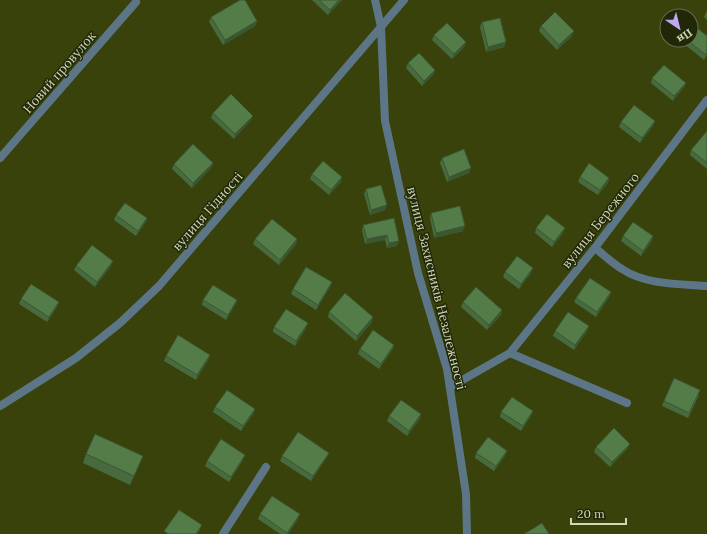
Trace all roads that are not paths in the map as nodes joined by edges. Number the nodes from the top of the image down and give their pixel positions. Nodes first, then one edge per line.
1 (375, 0) edge
2 (404, 0) edge
3 (136, 2) dead end
4 (381, 27) junction
5 (707, 100) edge
6 (0, 158) edge
7 (595, 248) junction
8 (707, 286) edge
9 (510, 353) junction
10 (450, 387) junction
11 (627, 403) dead end
12 (0, 406) edge
13 (266, 467) dead end
14 (223, 534) edge
15 (467, 534) edge

1 - 4 street, вулиця Захисників Незалежності
2 - 4 street, вулиця Гідності
3 - 6 street, Новий провулок
4 - 10 street, вулиця Захисників Незалежності
4 - 12 street, вулиця Гідності
5 - 7 street, вулиця Бережного
7 - 8 street
7 - 9 street, вулиця Бережного
9 - 10 street, вулиця Бережного
9 - 11 street
10 - 15 street, вулиця Захисників Незалежності
13 - 14 street

